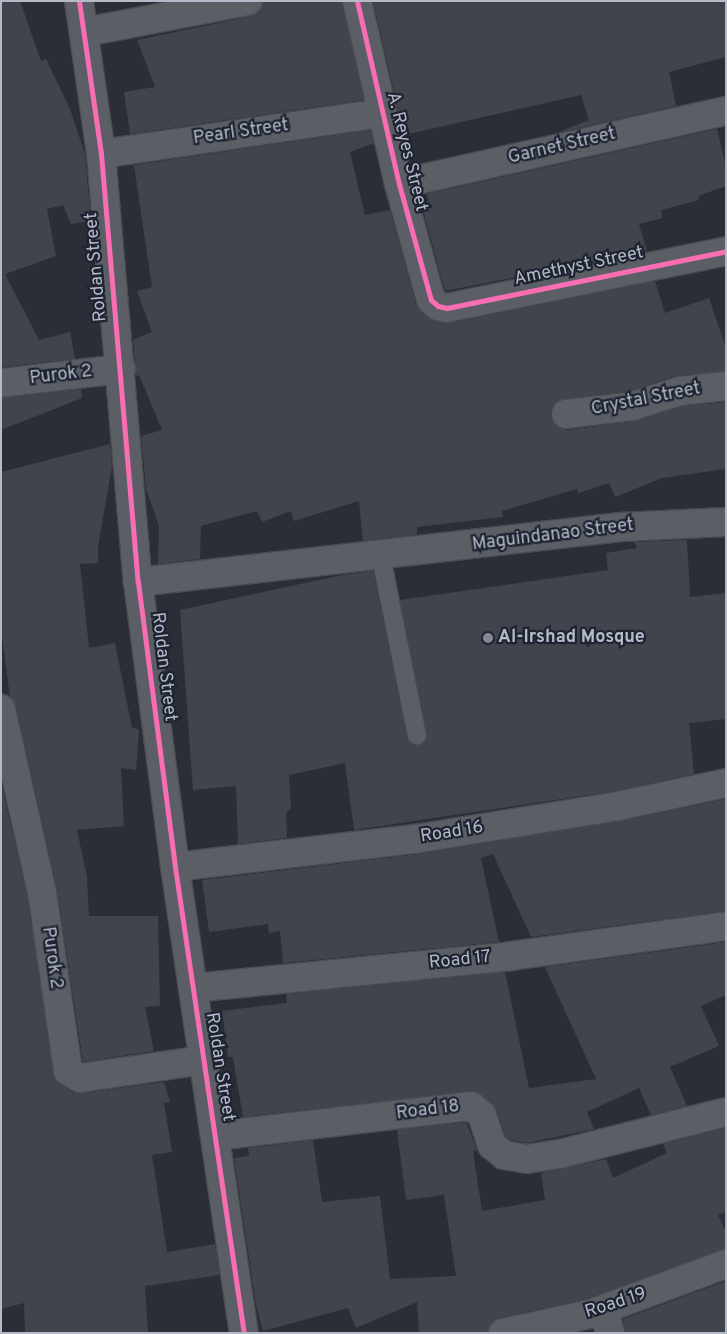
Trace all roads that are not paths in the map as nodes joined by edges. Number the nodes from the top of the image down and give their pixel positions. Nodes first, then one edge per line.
1 (79, 1) edge
2 (248, 1) edge
3 (357, 1) edge
4 (86, 32) junction
5 (726, 111) edge
6 (382, 113) junction
7 (101, 154) junction
8 (398, 184) junction
9 (726, 251) edge
10 (438, 306) joint
11 (121, 369) junction
12 (1, 383) edge
13 (726, 386) edge
14 (566, 414) dead end
15 (726, 522) edge
16 (381, 557) junction
17 (138, 582) junction
18 (1, 709) edge
19 (417, 735) dead end
20 (726, 783) edge
21 (175, 866) junction
22 (726, 926) edge
23 (193, 988) junction
24 (203, 1060) junction
25 (726, 1112) edge
26 (215, 1136) junction
27 (726, 1264) edge
28 (607, 1321) edge
29 (244, 1333) edge
30 (504, 1333) edge

1 - 4 street, Roldan Street
2 - 4 street
3 - 6 street, A. Reyes Street
4 - 7 street, Roldan Street
5 - 8 street, Garnet Street
6 - 7 street, Pearl Street
6 - 8 street, A. Reyes Street
7 - 11 street, Roldan Street
8 - 10 street, A. Reyes Street
9 - 10 street, Amethyst Street
11 - 12 street, Purok 2
11 - 17 street, Roldan Street
13 - 14 street, Crystal Street
15 - 16 street, Maguindanao Street
16 - 17 street, Maguindanao Street
16 - 19 lane
17 - 21 street, Roldan Street
18 - 24 street, Purok 2
20 - 21 street, Road 16
21 - 23 street, Roldan Street
22 - 23 street, Road 17
23 - 24 street, Roldan Street
24 - 26 street, Roldan Street
25 - 26 street, Road 18
26 - 29 street, Roldan Street
27 - 28 street, Road 19
28 - 30 street, Road 19

